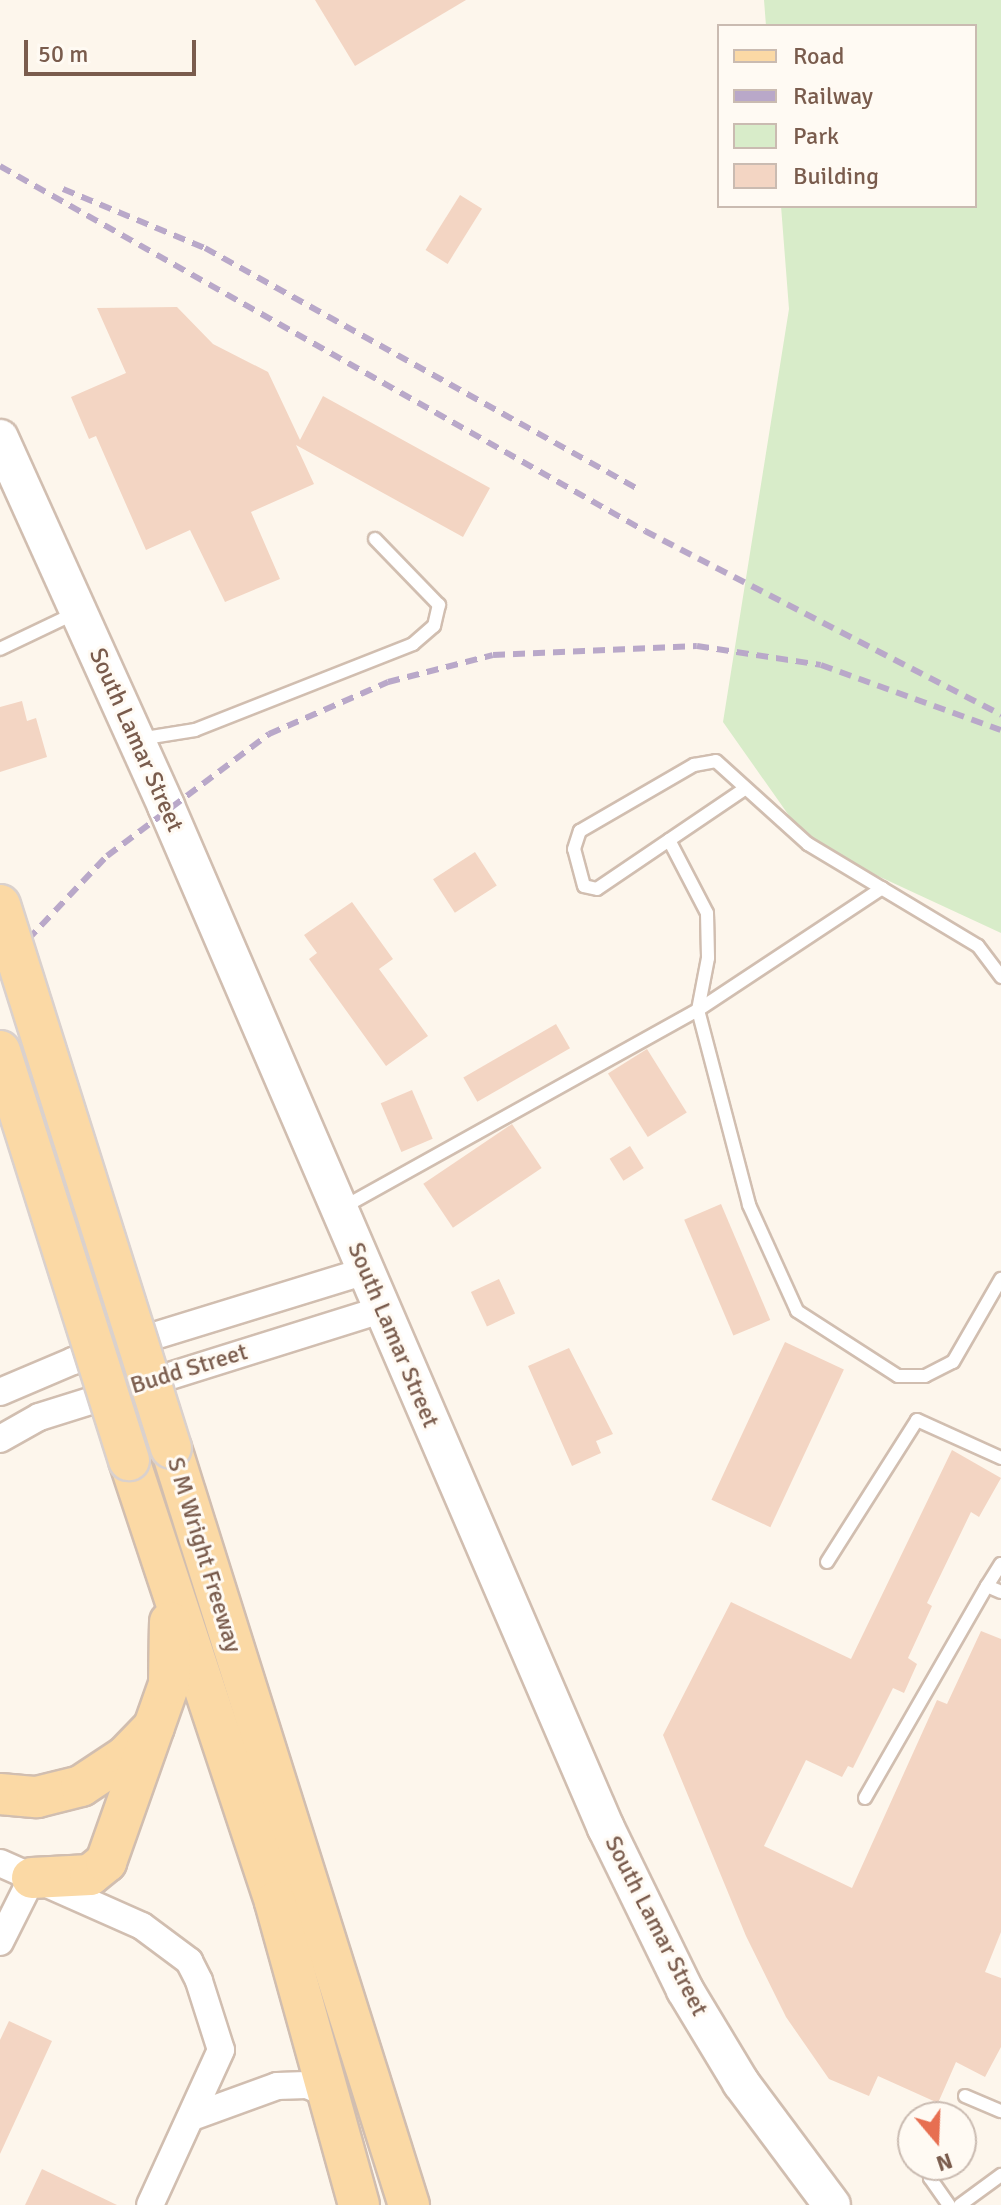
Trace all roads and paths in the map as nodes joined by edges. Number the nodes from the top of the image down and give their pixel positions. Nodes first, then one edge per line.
1 (0, 438) edge
2 (375, 539) dead end
3 (78, 611) junction
4 (0, 649) edge
5 (136, 740) junction
6 (743, 790) junction
7 (669, 840) junction
8 (882, 888) junction
9 (0, 905) edge
10 (1001, 977) edge
11 (698, 1010) junction
12 (0, 1051) edge
13 (340, 1210) junction
14 (365, 1271) junction
15 (1001, 1279) edge
16 (383, 1309) junction
17 (0, 1392) edge
18 (0, 1439) edge
19 (1001, 1458) edge
20 (129, 1460) junction
21 (827, 1562) dead end
22 (1001, 1564) edge
23 (987, 1586) junction
24 (1001, 1592) edge
25 (159, 1721) junction
26 (0, 1794) edge
27 (865, 1798) dead end
28 (16, 1871) edge
29 (0, 1942) edge
30 (330, 2095) junction
31 (965, 2096) dead end
32 (1001, 2111) edge
33 (192, 2117) junction
34 (1001, 2175) edge
35 (932, 2181) edge
36 (150, 2205) edge
37 (359, 2205) edge
38 (409, 2205) edge
39 (832, 2205) edge
40 (949, 2205) edge
41 (960, 2205) edge

1 - 3 main road, South Lamar Street
2 - 5 lane
3 - 4 lane
3 - 5 main road, South Lamar Street
5 - 13 main road, South Lamar Street
6 - 7 lane
6 - 7 lane
6 - 8 lane
7 - 11 lane
8 - 10 lane
8 - 11 lane
9 - 38 main road, S M Wright Freeway, bridge
11 - 13 lane
11 - 15 lane
12 - 20 main road, S M Wright Freeway, bridge
13 - 14 main road, South Lamar Street
14 - 16 main road, South Lamar Street
14 - 17 street, Budd Street
16 - 18 street, Budd Street
16 - 39 main road, South Lamar Street
19 - 21 lane
20 - 25 main road
20 - 30 main road, S M Wright Freeway
22 - 23 lane
23 - 24 lane
23 - 27 lane
25 - 26 main road
25 - 28 main road
28 - 29 street
28 - 33 street
30 - 33 street
30 - 37 main road, S M Wright Freeway
31 - 32 lane
33 - 36 street
34 - 41 lane
35 - 40 lane

